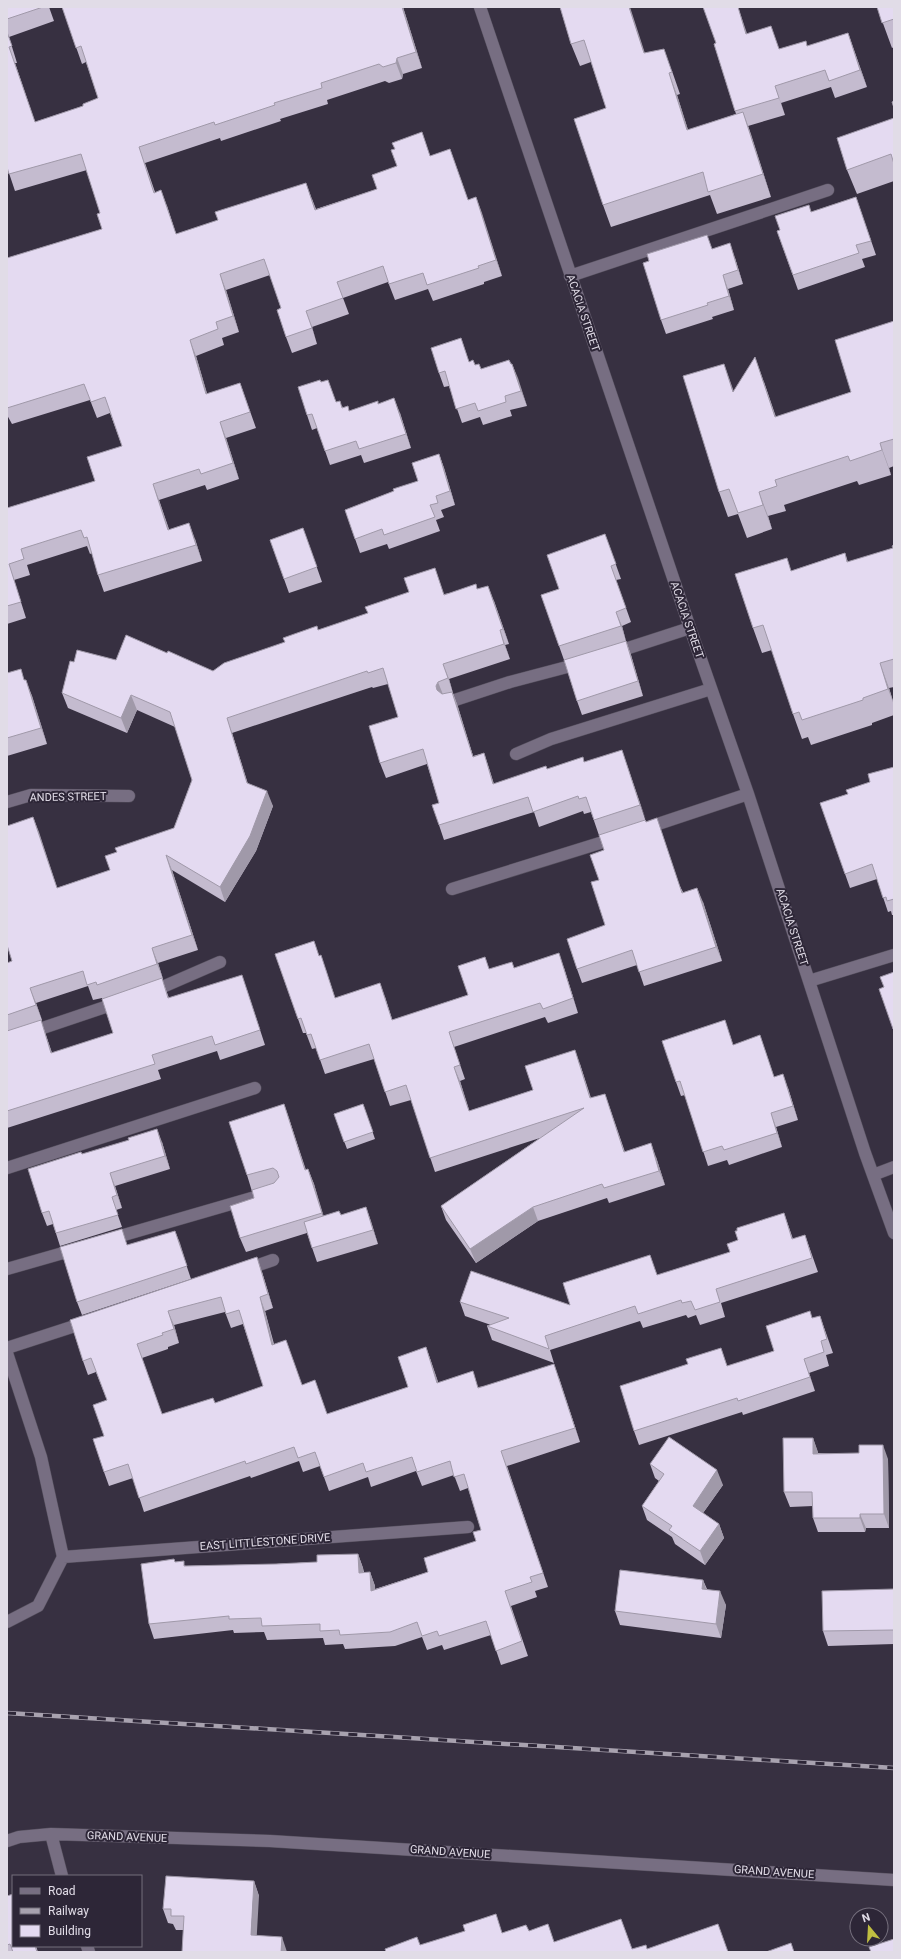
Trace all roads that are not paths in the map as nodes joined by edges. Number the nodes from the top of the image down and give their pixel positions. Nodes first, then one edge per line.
1 (480, 7) edge
2 (828, 190) dead end
3 (570, 276) junction
4 (690, 628) junction
5 (711, 689) junction
6 (449, 702) edge
7 (516, 754) dead end
8 (748, 794) junction
9 (129, 796) dead end
10 (7, 802) edge
11 (452, 889) dead end
12 (894, 956) edge
13 (220, 962) dead end
14 (809, 981) junction
15 (7, 1040) edge
16 (255, 1088) dead end
17 (894, 1167) edge
18 (7, 1168) edge
19 (873, 1175) junction
20 (277, 1190) edge
21 (894, 1234) edge
22 (273, 1260) dead end
23 (7, 1269) edge
24 (235, 1273) edge
25 (101, 1317) edge
26 (7, 1348) edge
27 (7, 1353) edge
28 (468, 1527) dead end
29 (63, 1558) junction
30 (7, 1622) edge
31 (51, 1834) junction
32 (7, 1841) edge
33 (62, 1875) edge
34 (894, 1880) edge

1 - 3 street, ACACIA STREET
2 - 3 street
3 - 4 street, ACACIA STREET
4 - 5 street, ACACIA STREET
4 - 6 street
5 - 7 street
5 - 8 street, ACACIA STREET
8 - 11 street
8 - 14 street, ACACIA STREET
9 - 10 street, ANDES STREET
12 - 14 street
13 - 15 street
14 - 19 street, ACACIA STREET
16 - 18 street
17 - 19 street
19 - 21 street, ACACIA STREET
20 - 23 street
22 - 24 street
25 - 26 street
27 - 29 street
28 - 29 street, EAST LITTLESTONE DRIVE
29 - 30 street
31 - 32 street, GRAND AVENUE
31 - 33 street
31 - 34 street, GRAND AVENUE

